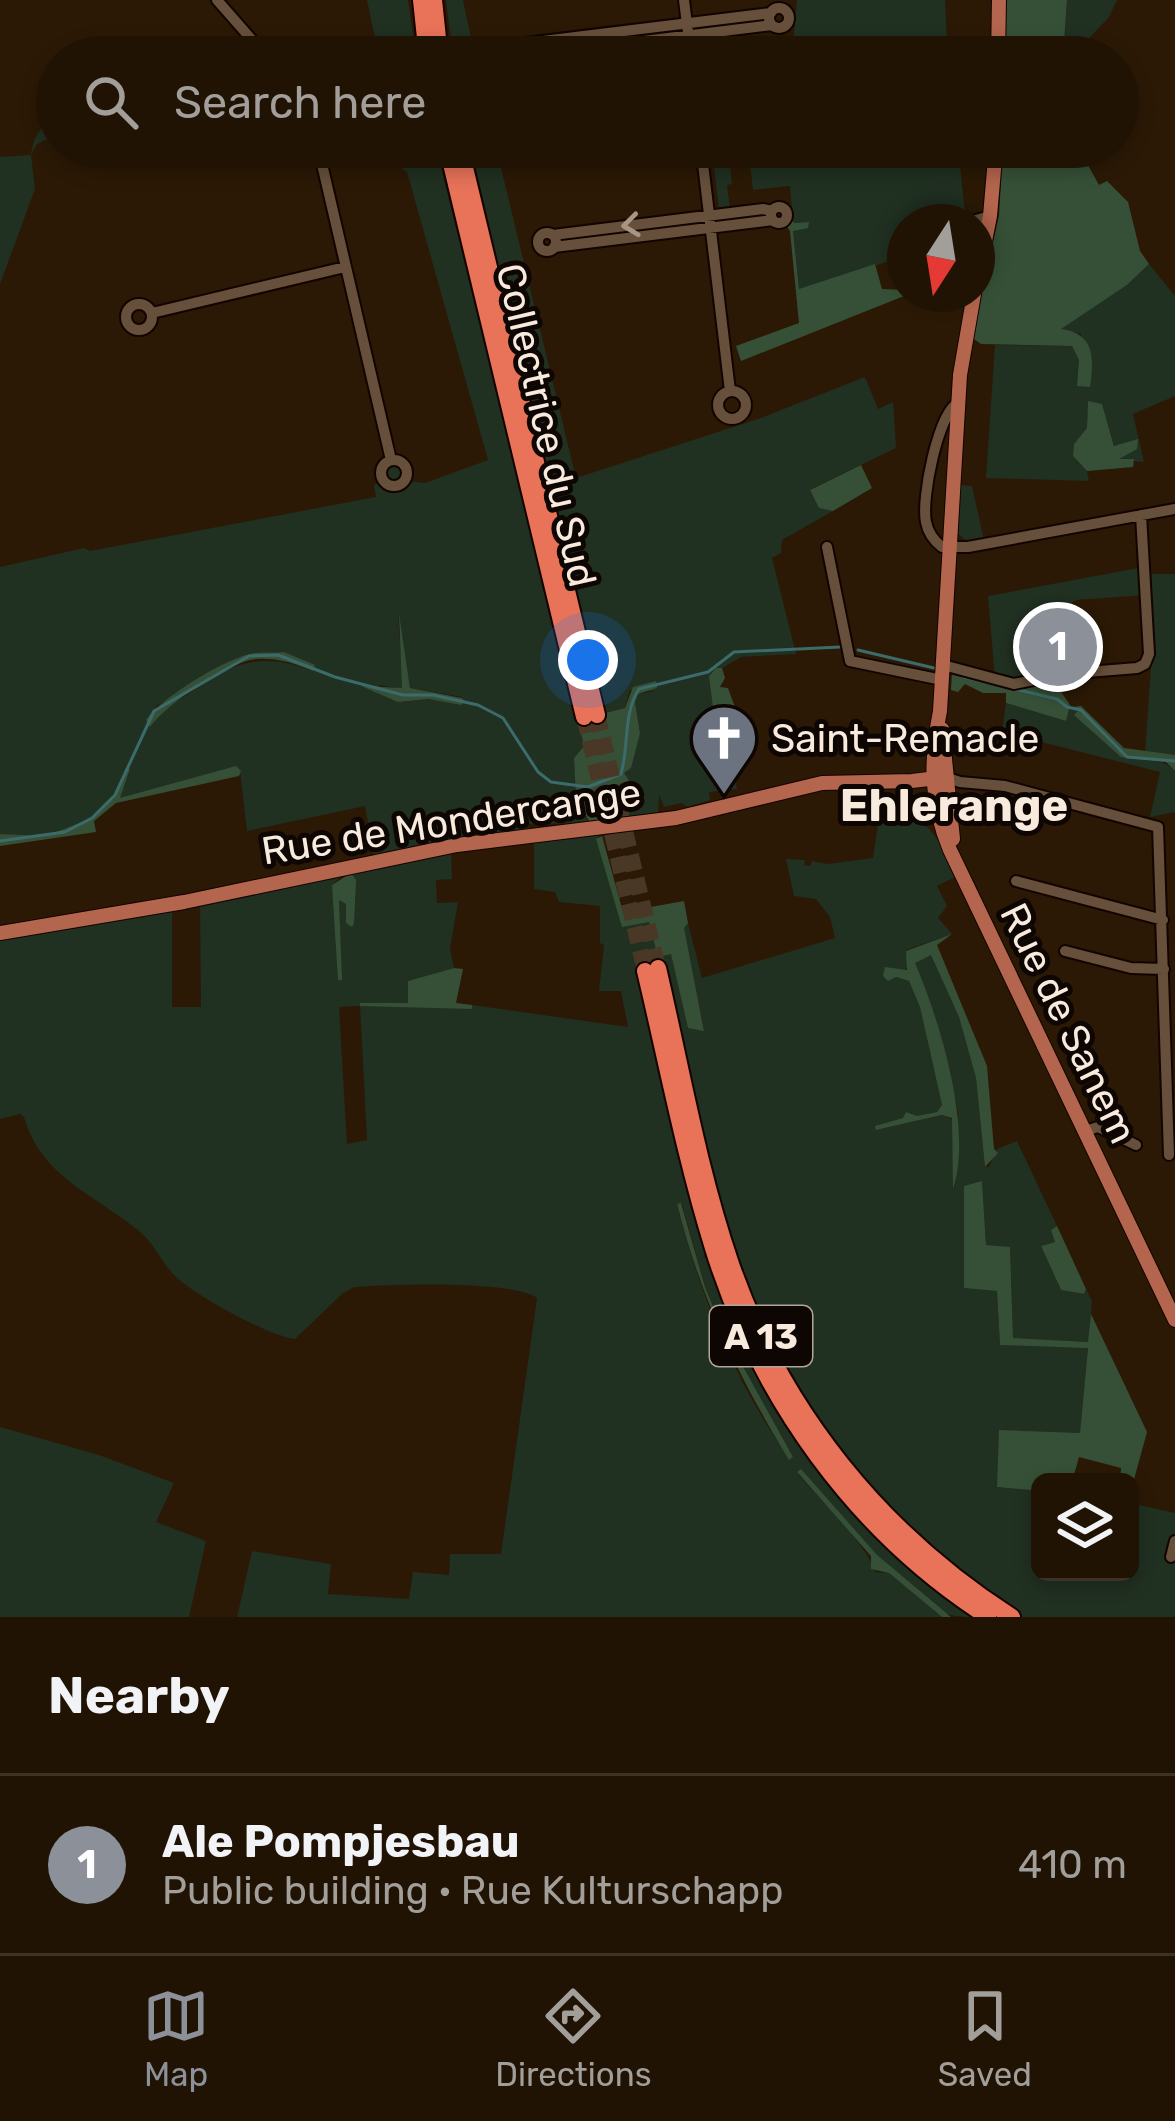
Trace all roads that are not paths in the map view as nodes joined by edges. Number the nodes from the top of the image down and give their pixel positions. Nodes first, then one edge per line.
1 (218, 0) edge
2 (417, 0) edge
3 (434, 0) edge
4 (684, 0) edge
5 (999, 0) edge
6 (686, 22) junction
7 (249, 36) edge
8 (424, 36) edge
9 (438, 36) edge
10 (596, 36) edge
11 (688, 36) edge
12 (693, 36) edge
13 (998, 36) edge
14 (323, 168) edge
15 (452, 168) edge
16 (465, 168) edge
17 (704, 168) edge
18 (994, 168) edge
19 (991, 204) edge
20 (710, 216) junction
21 (711, 230) junction
22 (345, 268) junction
23 (970, 312) edge
24 (152, 313) dead end
25 (730, 391) dead end
26 (953, 399) junction
27 (391, 460) dead end
28 (1175, 509) edge
29 (1141, 515) junction
30 (827, 547) dead end
31 (950, 549) junction
32 (836, 658) dead end
33 (850, 661) junction
34 (942, 673) junction
35 (943, 782) junction
36 (1016, 881) dead end
37 (1162, 920) junction
38 (0, 933) edge
39 (1065, 951) dead end
40 (1164, 969) junction
41 (1085, 1131) junction
42 (1136, 1145) dead end
43 (1166, 1147) dead end
44 (1175, 1320) edge
45 (1175, 1541) edge
46 (1171, 1557) dead end
47 (988, 1617) edge
48 (1012, 1617) edge

1 - 7 street
2 - 8 highway
3 - 9 highway
4 - 6 street
5 - 13 main road
6 - 10 street
6 - 11 street
6 - 12 street
14 - 22 street
15 - 16 highway, Collectrice du Sud
17 - 20 street
18 - 19 main road
20 - 21 street
20 - 21 street
20 -> 21 street
21 - 25 street
22 - 24 street
22 - 27 street
23 - 26 main road, Rue de Sanem
26 - 31 main road, Rue de Sanem
26 - 31 street
28 - 29 street
29 - 31 street
29 - 34 street
30 - 33 street
31 - 34 main road, Rue de Sanem
32 - 33 street
33 - 34 street
34 - 35 main road, Rue de Sanem
35 - 37 street
35 - 38 main road, Rue de Mondercange
35 - 41 main road, Rue de Sanem
36 - 37 street
37 - 40 street
39 - 40 street
40 - 43 street
41 - 42 street
41 - 44 main road, Rue de Sanem
45 - 46 street
47 - 48 highway, A 13

